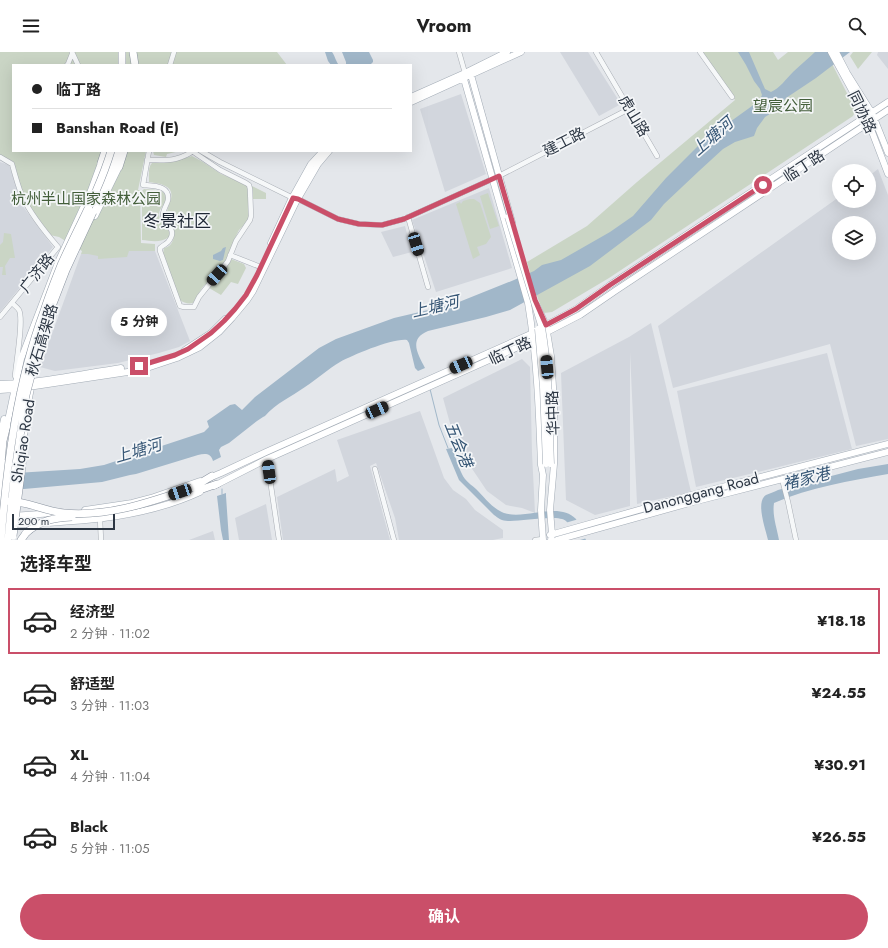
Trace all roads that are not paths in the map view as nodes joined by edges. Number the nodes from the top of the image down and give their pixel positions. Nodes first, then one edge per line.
1 (122, 52) edge
2 (132, 52) edge
3 (174, 52) edge
4 (459, 52) edge
5 (507, 52) edge
6 (521, 52) edge
7 (596, 52) edge
8 (700, 52) edge
9 (831, 52) edge
10 (836, 52) edge
11 (72, 53) edge
12 (68, 64) edge
13 (78, 64) edge
14 (122, 64) edge
15 (133, 64) edge
16 (170, 64) edge
17 (845, 74) junction
18 (467, 76) junction
19 (412, 97) edge
20 (732, 97) dead end
21 (412, 102) edge
22 (888, 102) edge
23 (629, 109) junction
24 (888, 110) edge
25 (869, 115) junction
26 (875, 119) junction
27 (869, 124) junction
28 (105, 152) edge
29 (111, 152) edge
30 (118, 152) edge
31 (124, 152) edge
32 (149, 152) edge
33 (190, 152) edge
34 (193, 152) edge
35 (203, 152) edge
36 (322, 152) edge
37 (328, 152) edge
38 (888, 153) edge
39 (658, 156) dead end
40 (0, 158) edge
41 (147, 160) junction
42 (101, 162) joint
43 (119, 167) joint
44 (888, 174) edge
45 (496, 177) junction
46 (499, 189) junction
47 (295, 198) junction
48 (408, 218) junction
49 (61, 248) junction
50 (77, 254) junction
51 (230, 255) junction
52 (262, 268) junction
53 (428, 288) dead end
54 (12, 303) junction
55 (0, 317) edge
56 (546, 325) junction
57 (547, 332) junction
58 (533, 333) junction
59 (534, 340) junction
60 (0, 384) edge
61 (32, 384) junction
62 (16, 387) junction
63 (0, 390) edge
64 (6, 425) junction
65 (24, 432) joint
66 (0, 438) edge
67 (888, 444) edge
68 (888, 452) edge
69 (267, 459) junction
70 (548, 464) junction
71 (20, 469) junction
72 (375, 469) dead end
73 (2, 473) edge
74 (543, 475) junction
75 (212, 476) junction
76 (553, 476) junction
77 (782, 479) junction
78 (217, 484) junction
79 (193, 490) junction
80 (0, 502) edge
81 (0, 510) edge
82 (12, 516) junction
83 (0, 517) edge
84 (100, 519) junction
85 (11, 525) junction
86 (0, 526) edge
87 (588, 528) junction
88 (552, 537) edge
89 (1, 540) edge
90 (10, 540) edge
91 (21, 540) edge
92 (101, 540) edge
93 (279, 540) edge
94 (394, 540) edge
95 (535, 540) edge
96 (544, 540) edge
97 (558, 540) edge
98 (796, 540) edge

1 - 14 highway
2 - 15 highway
3 - 16 street
4 - 18 street, 华中路
5 - 18 main road
6 - 18 main road
7 - 23 street, 虎山路
8 - 20 street
9 - 17 main road, 同协路
10 - 17 main road, 同协路
11 - 12 street
11 - 13 street
17 - 25 main road, 同协路
18 - 19 main road
18 - 21 main road
18 - 45 main road, 华中路
22 - 25 main road, 临丁路
23 - 39 street, 虎山路
23 - 45 street, 建工路
24 - 26 main road, 临丁路
25 - 26 main road, 同协路
25 - 27 main road, 同协路
25 - 56 main road, 临丁路
26 - 27 main road, 临丁路
26 - 38 main road, 同协路
27 - 44 main road, 同协路
27 - 57 main road, 临丁路
28 - 42 highway
29 - 89 highway, bridge
30 - 90 highway, 秋石高架路, bridge
31 - 43 highway
32 - 41 street
33 - 41 street
34 - 51 street
35 - 47 street, 建工路
36 - 47 main road
37 - 47 main road
40 - 49 street
41 - 51 street
42 - 49 main road, Shiqiao Road
43 - 50 main road, Shiqiao Road
45 - 46 main road, 华中路
45 - 48 street, 建工路
46 - 56 main road, 华中路, bridge
46 - 58 main road, 华中路
46 - 70 main road, 华中路, bridge
47 - 48 street, 建工路
47 - 52 main road
48 - 53 street
49 - 50 street
49 - 54 street, 广济路
49 - 62 main road, Shiqiao Road
50 - 61 main road, Shiqiao Road
51 - 52 street
52 - 61 main road
54 - 55 street, 广济路
54 - 62 street
56 - 57 main road, 华中路
56 - 58 main road, 临丁路
57 - 59 main road, 临丁路
57 - 76 main road, 华中路
58 - 59 main road, 华中路
58 - 75 main road, 临丁路
59 - 69 main road, 临丁路
59 - 74 main road, 华中路
60 - 62 main road
61 - 62 main road
61 - 65 main road, Shiqiao Road
62 - 63 main road
62 - 64 main road, Shiqiao Road
62 - 66 main road
64 - 73 main road, Shiqiao Road
64 - 73 highway
65 - 71 highway
67 - 87 main road, Danonggang Road
68 - 77 main road, Danonggang Road
69 - 78 main road, 临丁路
69 - 93 street
70 - 74 main road, 华中路
70 - 76 main road, 华中路
71 - 82 main road, Shiqiao Road, bridge
71 - 90 highway, bridge
72 - 94 street
73 - 81 main road, Shiqiao Road
74 - 96 main road, 华中路
75 - 79 highway
75 - 82 main road, 临丁路
76 - 88 main road, 华中路
77 - 87 main road, Danonggang Road
77 - 98 street
78 - 79 highway
78 - 84 main road, 临丁路
79 - 80 highway, bridge
79 - 91 highway, bridge
82 - 83 main road, 临丁路
82 - 85 main road, Shiqiao Road
84 - 85 main road, 临丁路
84 - 92 street
85 - 86 main road, 临丁路
85 - 90 main road, Shiqiao Road
87 - 88 main road, Danonggang Road
87 - 97 main road, Danonggang Road
88 - 96 main road, Danonggang Road
95 - 96 street

